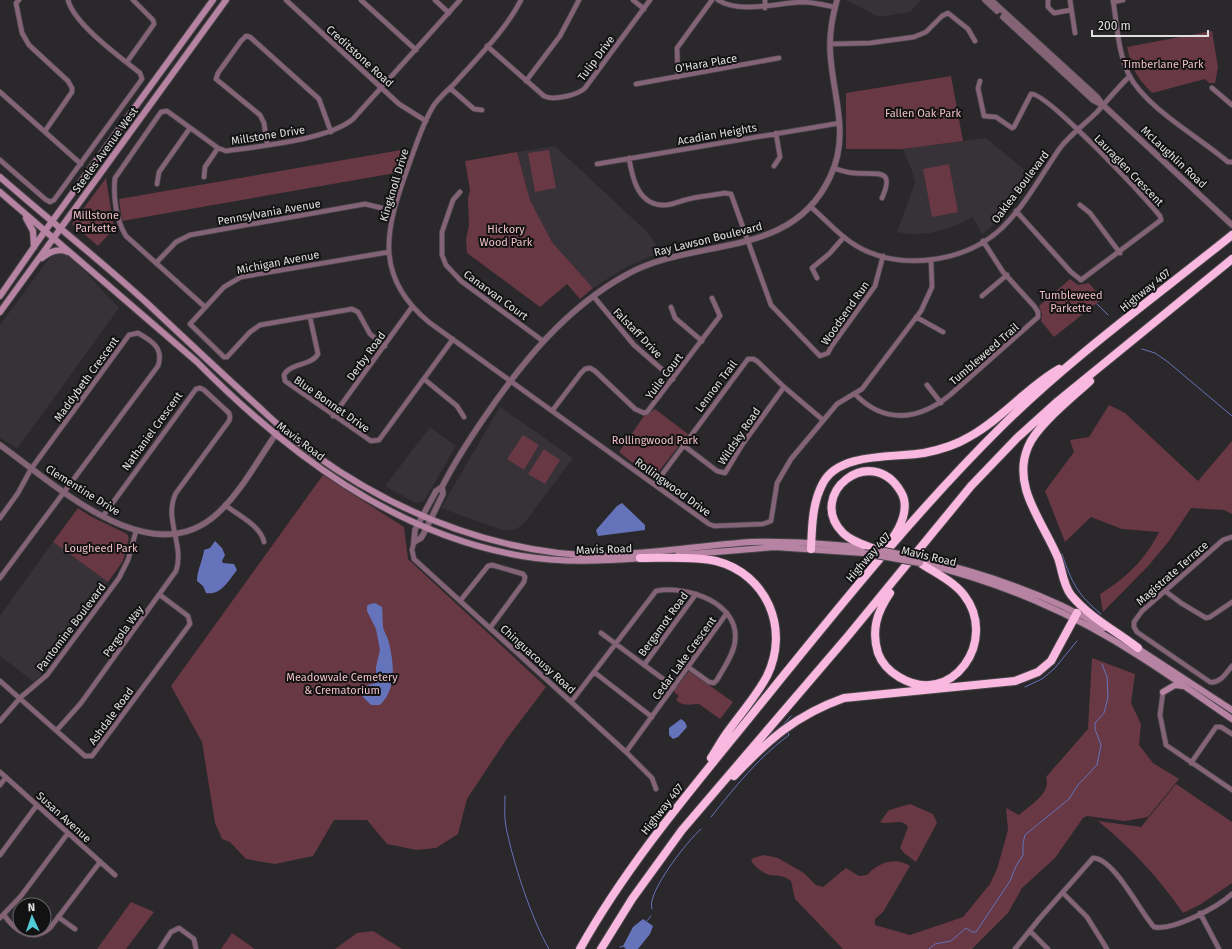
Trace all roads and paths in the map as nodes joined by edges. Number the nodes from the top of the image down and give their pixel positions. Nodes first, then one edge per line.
1 (19, 0) edge
2 (68, 0) edge
3 (133, 0) edge
4 (213, 0) edge
5 (226, 0) edge
6 (286, 0) edge
7 (361, 0) edge
8 (435, 0) edge
9 (460, 0) edge
10 (521, 0) edge
11 (579, 0) edge
12 (633, 0) edge
13 (650, 0) edge
14 (712, 0) edge
15 (718, 0) edge
16 (765, 0) edge
17 (837, 0) edge
18 (985, 0) edge
19 (990, 0) edge
20 (1048, 0) edge
21 (1070, 0) edge
22 (1123, 0) edge
23 (1113, 1) edge
24 (835, 7) junction
25 (765, 8) junction
26 (644, 9) junction
27 (1071, 10) junction
28 (449, 13) junction
29 (1075, 33) dead end
30 (975, 41) dead end
31 (830, 44) junction
32 (487, 46) junction
33 (416, 50) junction
34 (779, 58) dead end
35 (126, 62) junction
36 (1130, 76) junction
37 (678, 77) junction
38 (526, 81) junction
39 (980, 81) dead end
40 (636, 84) dead end
41 (381, 88) junction
42 (450, 88) junction
43 (1212, 88) dead end
44 (0, 92) edge
45 (1103, 105) junction
46 (1232, 105) edge
47 (482, 110) dead end
48 (426, 121) junction
49 (840, 123) junction
50 (190, 128) junction
51 (45, 131) junction
52 (1078, 131) junction
53 (331, 132) junction
54 (776, 133) junction
55 (267, 144) junction
56 (218, 148) junction
57 (629, 158) junction
58 (0, 160) edge
59 (1232, 162) edge
60 (81, 164) junction
61 (596, 164) dead end
62 (774, 166) dead end
63 (833, 168) junction
64 (0, 177) edge
65 (204, 177) dead end
66 (157, 184) dead end
67 (0, 192) edge
68 (460, 192) dead end
69 (882, 198) dead end
70 (1080, 205) dead end
71 (810, 206) junction
72 (20, 210) junction
73 (394, 211) junction
74 (1016, 211) junction
75 (52, 222) junction
76 (1232, 224) edge
77 (60, 228) junction
78 (45, 231) junction
79 (1232, 235) edge
80 (844, 237) junction
81 (53, 238) junction
82 (748, 241) junction
83 (983, 241) junction
84 (34, 246) junction
85 (389, 252) junction
86 (1120, 253) junction
87 (73, 254) junction
88 (884, 256) junction
89 (1232, 259) edge
90 (931, 260) junction
91 (156, 263) junction
92 (34, 264) junction
93 (1006, 275) junction
94 (817, 278) dead end
95 (0, 296) edge
96 (982, 296) dead end
97 (594, 297) junction
98 (712, 298) dead end
99 (205, 307) junction
100 (671, 307) dead end
101 (412, 308) junction
102 (0, 312) edge
103 (310, 316) junction
104 (916, 317) junction
105 (943, 332) dead end
106 (453, 339) junction
107 (543, 341) junction
108 (702, 341) junction
109 (385, 346) junction
110 (203, 355) junction
111 (1114, 355) junction
112 (1076, 360) junction
113 (197, 362) junction
114 (424, 379) junction
115 (673, 379) junction
116 (510, 381) junction
117 (928, 385) dead end
118 (784, 388) junction
119 (855, 394) junction
120 (941, 402) junction
121 (552, 411) junction
122 (333, 416) junction
123 (464, 417) dead end
124 (822, 420) junction
125 (281, 427) junction
126 (275, 435) junction
127 (684, 445) junction
128 (0, 446) edge
129 (31, 469) junction
130 (655, 484) junction
131 (442, 487) junction
132 (63, 492) junction
133 (226, 506) junction
134 (102, 516) junction
135 (424, 516) junction
136 (0, 518) edge
137 (430, 519) junction
138 (419, 524) junction
139 (426, 528) junction
140 (136, 531) junction
141 (175, 533) junction
142 (1232, 537) edge
143 (264, 542) dead end
144 (414, 542) junction
145 (811, 546) junction
146 (875, 549) junction
147 (640, 558) junction
148 (921, 561) junction
149 (877, 562) junction
150 (905, 567) junction
151 (0, 578) edge
152 (1165, 591) junction
153 (696, 594) junction
154 (160, 595) junction
155 (460, 601) junction
156 (1232, 602) edge
157 (727, 613) junction
158 (1076, 617) junction
159 (490, 628) junction
160 (601, 633) dead end
161 (615, 644) junction
162 (1140, 652) junction
163 (644, 665) junction
164 (1232, 666) edge
165 (688, 667) junction
166 (594, 672) junction
167 (0, 681) edge
168 (1184, 686) junction
169 (674, 687) junction
170 (1163, 692) joint
171 (21, 698) junction
172 (571, 702) junction
173 (1232, 710) edge
174 (652, 717) junction
175 (1232, 719) edge
176 (0, 721) edge
177 (57, 730) junction
178 (1232, 734) edge
179 (626, 752) junction
180 (1191, 763) junction
181 (0, 772) edge
182 (6, 777) junction
183 (0, 785) edge
184 (694, 786) junction
185 (656, 789) dead end
186 (1232, 790) edge
187 (707, 800) junction
188 (37, 805) junction
189 (68, 833) junction
190 (0, 855) edge
191 (100, 862) junction
192 (115, 875) dead end
193 (1063, 893) junction
194 (1232, 894) edge
195 (1200, 913) junction
196 (2, 917) edge
197 (58, 917) junction
198 (75, 929) dead end
199 (1030, 931) junction
200 (160, 949) edge
201 (196, 949) edge
202 (580, 949) edge
203 (601, 949) edge
204 (1015, 949) edge
205 (1048, 949) edge
206 (1107, 949) edge
207 (1219, 949) edge

1 - 51 street
2 - 35 street
3 - 35 street
4 - 75 main road, Steeles Avenue West
5 - 77 main road, Steeles Avenue West
6 - 41 street, Creditstone Road
7 - 33 street
8 - 28 street
9 - 28 street, Millstone Drive
10 - 32 street, Kingknoll Drive
11 - 38 street
12 - 26 street
13 - 26 street, Tulip Drive
14 - 37 street
15 - 25 street
16 - 25 street
17 - 24 street, Ray Lawson Boulevard
18 - 45 street
19 - 45 street
20 - 27 street
21 - 27 street
22 - 23 street
23 - 36 street
24 - 25 street
24 - 31 street, Ray Lawson Boulevard
26 - 38 street, Tulip Drive
27 - 29 street
28 - 33 street, Millstone Drive
30 - 31 street
31 - 49 street, Ray Lawson Boulevard
32 - 38 street, Tulip Drive
32 - 42 street, Kingknoll Drive
33 - 41 street, Millstone Drive
34 - 37 street, O'Hara Place
35 - 60 street
36 - 45 street, Oaklea Boulevard
36 - 59 street
37 - 40 street, O'Hara Place
39 - 52 street
41 - 48 street, Creditstone Road
41 - 53 street, Millstone Drive
42 - 47 street
42 - 48 street, Kingknoll Drive
43 - 46 street
44 - 51 street
45 - 52 street, Oaklea Boulevard
45 - 76 street, McLaughlin Road
48 - 73 street, Kingknoll Drive
49 - 54 street, Acadian Heights
49 - 63 street, Ray Lawson Boulevard
50 - 56 street, Millstone Drive
50 - 66 street
50 - 91 street, Millstone Drive
51 - 60 street
52 - 74 street, Oaklea Boulevard
52 - 86 street, Lauraglen Crescent
53 - 55 street, Millstone Drive
53 - 55 street
54 - 57 street, Acadian Heights
54 - 62 street
55 - 56 street, Millstone Drive
56 - 65 street
57 - 61 street, Acadian Heights
57 - 82 street
58 - 60 street
63 - 69 street
63 - 71 street, Ray Lawson Boulevard
64 - 75 main road
67 - 72 main road
68 - 107 street, Canarvan Court
70 - 86 street
71 - 80 street, Oaklea Boulevard
71 - 82 street, Ray Lawson Boulevard
72 - 78 main road
72 - 84 main road
73 - 85 street, Kingknoll Drive
73 - 91 street, Pennsylvania Avenue
74 - 83 street, Oaklea Boulevard
74 - 86 street, Lauraglen Crescent
75 - 77 main road
75 - 78 main road, Steeles Avenue West
77 - 81 main road, Steeles Avenue West
77 - 110 main road, Mavis Road
78 - 81 main road, Mavis Road
78 - 84 main road, Steeles Avenue West
79 - 112 highway, Highway 407
80 - 88 street, Oaklea Boulevard
80 - 94 street
81 - 87 main road, Mavis Road
81 - 92 main road, Steeles Avenue West
82 - 88 street, Woodsend Run
82 - 97 street, Ray Lawson Boulevard
83 - 90 street, Oaklea Boulevard
83 - 93 street, Tumbleweed Trail
84 - 95 main road, Steeles Avenue West
85 - 99 street, Michigan Avenue
85 - 101 street, Kingknoll Drive
87 - 92 main road
87 - 113 main road, Mavis Road
88 - 90 street, Oaklea Boulevard
89 - 111 highway
90 - 104 street, Rollingwood Drive
91 - 99 street, Millstone Drive
92 - 102 main road, Steeles Avenue West
93 - 96 street
93 - 120 street, Tumbleweed Trail
97 - 107 street, Ray Lawson Boulevard
97 - 115 street, Falstaff Drive
98 - 108 street, Yuile Court
99 - 103 street, Michigan Avenue
100 - 108 street
101 - 106 street, Kingknoll Drive
101 - 109 street, Derby Road
103 - 109 street, Michigan Avenue
103 - 122 street, Blue Bonnet Drive
104 - 105 street
104 - 119 street, Rollingwood Drive
106 - 114 street, Blue Bonnet Drive
106 - 116 street, Kingknoll Drive
107 - 116 street, Ray Lawson Boulevard
108 - 115 street, Yuile Court
109 - 122 street, Derby Road
110 - 113 main road
110 - 125 main road, Mavis Road
111 - 150 highway
111 - 162 highway
112 - 145 highway
112 - 149 highway, Highway 407
113 - 126 main road, Mavis Road
114 - 122 street, Blue Bonnet Drive
114 - 123 street
115 - 121 street, Yuile Court
116 - 121 street, Rollingwood Drive
116 - 131 street, Ray Lawson Boulevard
117 - 120 street
118 - 124 street, Lennon Trail
118 - 127 street, Wildsky Road
118 - 127 street, Lennon Trail
119 - 120 street, Tumbleweed Trail
119 - 124 street, Rollingwood Drive
121 - 130 street, Rollingwood Drive
124 - 130 street, Rollingwood Drive
125 - 126 street, Clementine Drive
125 - 135 main road, Mavis Road
126 - 133 street, Clementine Drive
126 - 138 main road, Mavis Road
127 - 130 street, Lennon Trail
128 - 129 street, Clementine Drive
129 - 132 street, Clementine Drive
129 - 132 street, Maddybeth Crescent
129 - 136 street
131 - 135 street, Ray Lawson Boulevard
131 - 137 street, Ray Lawson Boulevard
132 - 134 street, Clementine Drive
132 - 151 street
133 - 141 street, Clementine Drive
133 - 143 street
134 - 140 street, Clementine Drive
134 - 141 street, Nathaniel Crescent
135 - 137 main road, Mavis Road
135 - 138 street, Ray Lawson Boulevard
137 - 139 street, Ray Lawson Boulevard
137 - 145 main road, Mavis Road
138 - 139 main road, Mavis Road
138 - 144 street, Ray Lawson Boulevard
139 - 144 street, Ray Lawson Boulevard
139 - 147 main road, Mavis Road
140 - 141 street, Clementine Drive
140 - 171 street, Pantomine Boulevard
141 - 154 street, Pergola Way
142 - 152 street, Magistrate Terrace
144 - 155 street, Chinguacousy Road
145 - 146 main road, Mavis Road
145 - 147 main road, Mavis Road
145 - 148 main road, Mavis Road, bridge
146 - 148 main road, Mavis Road, bridge
146 - 149 highway
147 - 184 highway
148 - 150 highway
148 - 158 main road, Mavis Road
149 - 184 highway, Highway 407
150 - 187 highway
152 - 156 street
152 - 164 street, Magistrate Terrace
153 - 157 street, Cedar Lake Crescent
153 - 161 street, Cedar Lake Crescent
153 - 163 street, Bergamot Road
154 - 177 street, Pergola Way
154 - 177 street, Ashdale Road
155 - 159 street, Chinguacousy Road
155 - 159 street
157 - 165 street, Cedar Lake Crescent
157 - 165 street
158 - 162 main road, Mavis Road
158 - 187 highway
159 - 172 street, Chinguacousy Road
160 - 161 street
161 - 163 street
161 - 166 street, Cedar Lake Crescent
162 - 168 main road, Mavis Road
162 - 173 main road, Mavis Road
163 - 169 street
165 - 169 street, Cedar Lake Crescent
166 - 172 street, Cedar Lake Crescent
166 - 174 street
167 - 171 street, Ashdale Road
168 - 170 main road
168 - 175 main road, Mavis Road
169 - 174 street, Cedar Lake Crescent
170 - 180 street
171 - 176 street, Pantomine Boulevard
171 - 177 street, Ashdale Road
172 - 179 street, Chinguacousy Road
174 - 179 street, Cedar Lake Crescent
178 - 180 street
179 - 185 street, Chinguacousy Road
180 - 186 street
181 - 182 street, Susan Avenue
182 - 183 street
182 - 188 street, Susan Avenue
184 - 202 highway, Highway 407
187 - 203 highway
188 - 189 street, Susan Avenue
188 - 190 street
189 - 191 street, Susan Avenue
189 - 196 street
191 - 192 street, Susan Avenue
191 - 197 street
193 - 195 street
193 - 199 street
193 - 206 street
194 - 195 street
195 - 207 street
196 - 197 street
197 - 198 street
199 - 204 street
199 - 205 street
200 - 201 street

